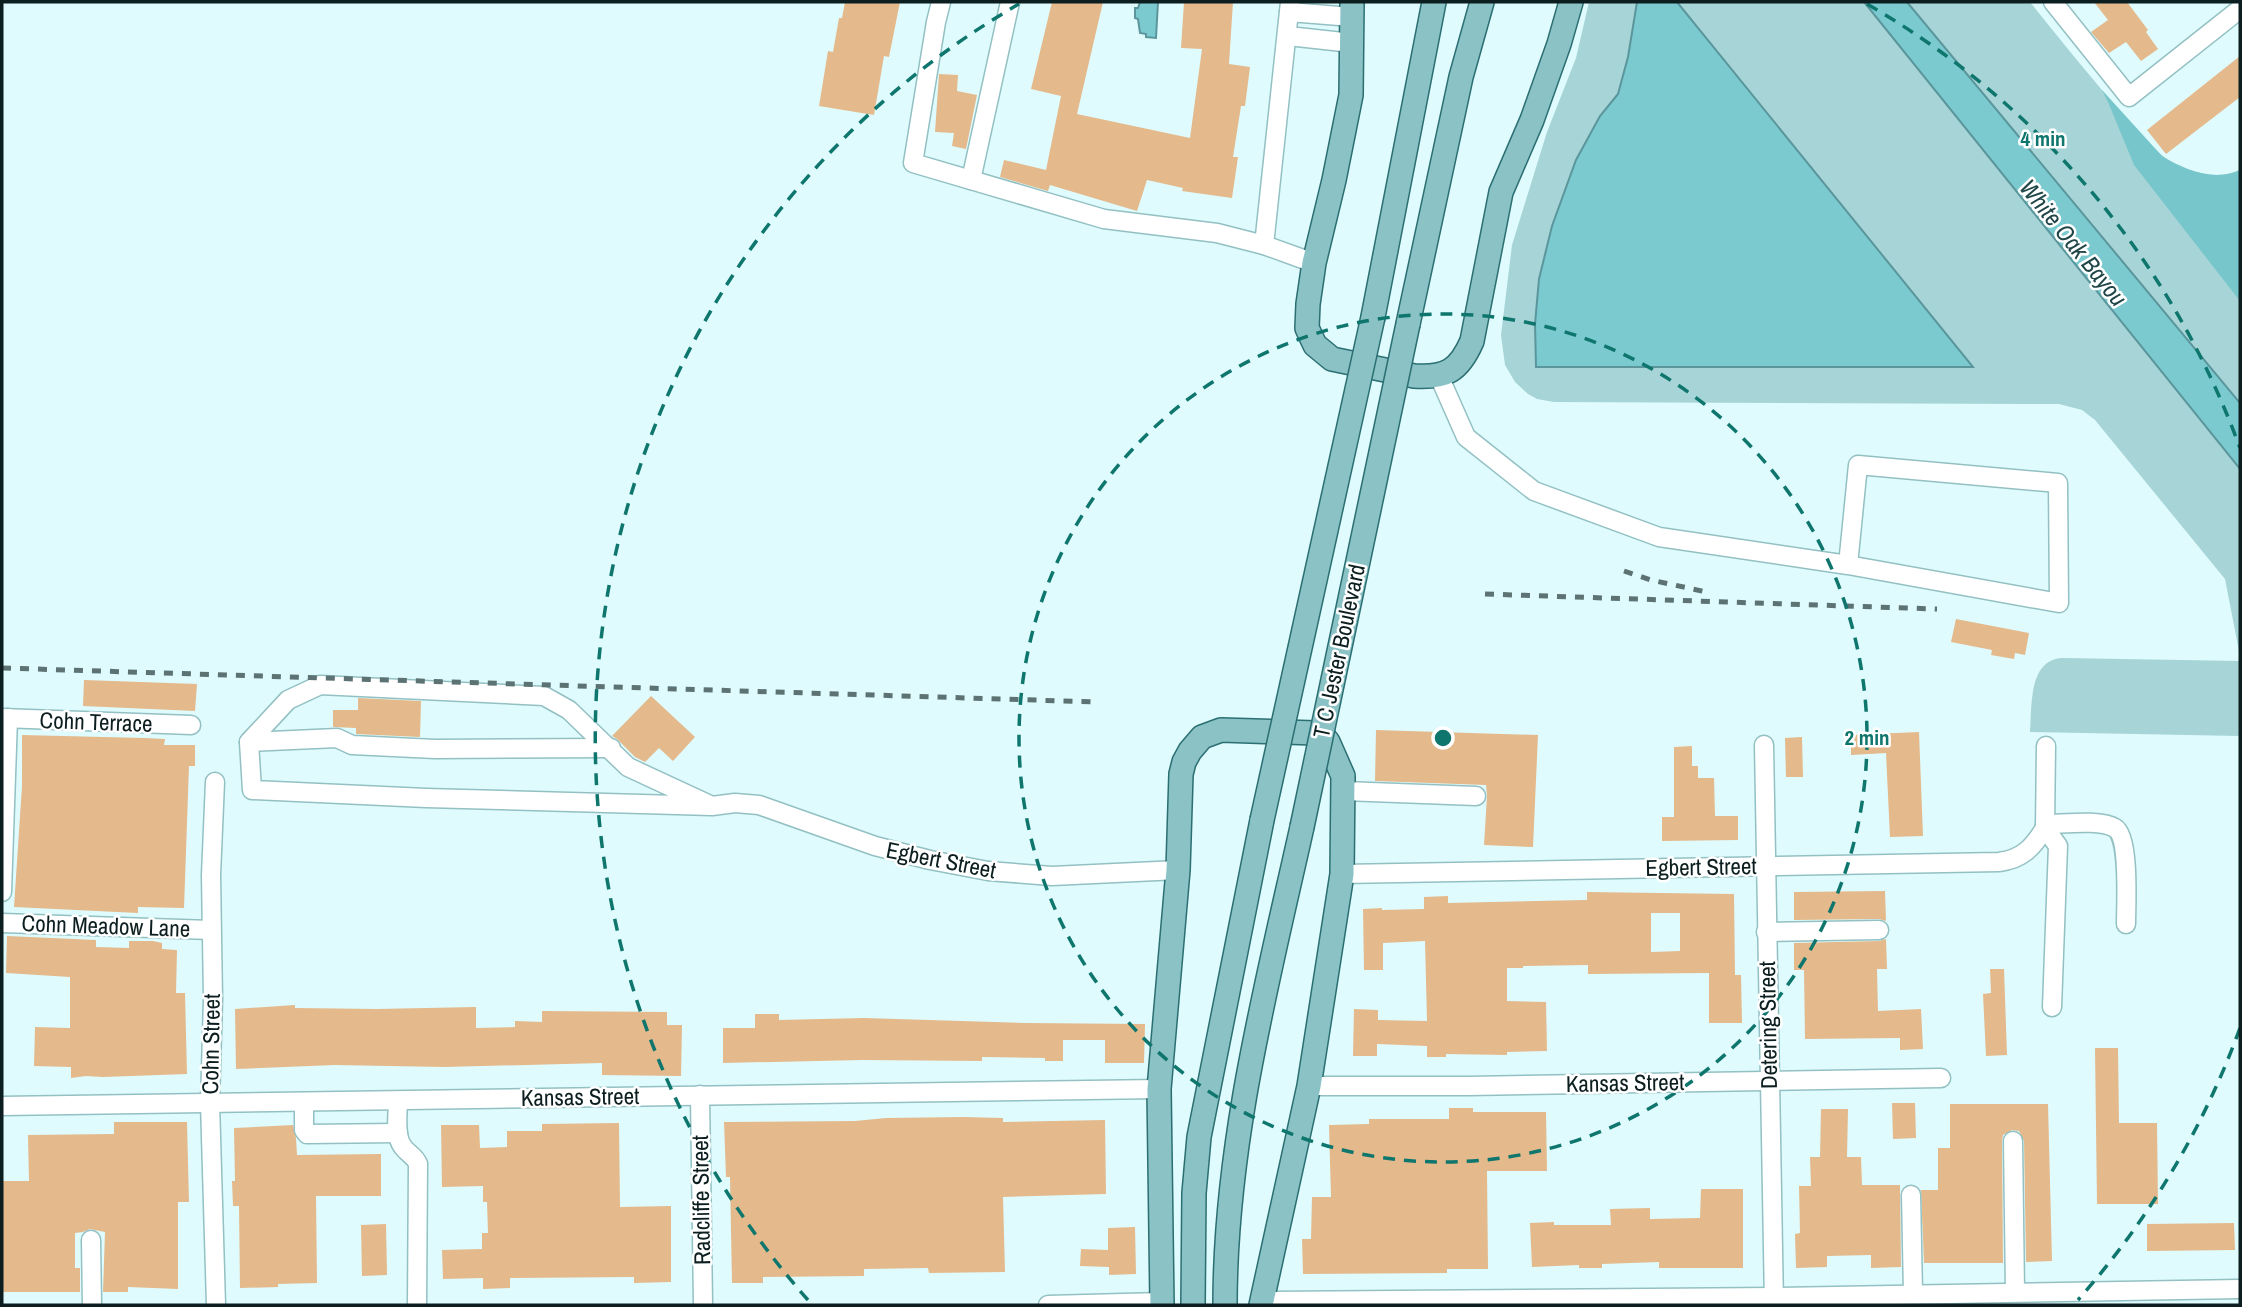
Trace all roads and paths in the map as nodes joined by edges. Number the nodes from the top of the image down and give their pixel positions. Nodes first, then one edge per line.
1 (941, 2) edge
2 (1010, 2) edge
3 (1422, 2) edge
4 (1434, 2) edge
5 (1482, 2) edge
6 (1498, 2) edge
7 (1571, 2) edge
8 (2053, 2) edge
9 (1290, 7) edge
10 (1352, 9) edge
11 (2240, 9) edge
12 (1288, 36) junction
13 (1352, 43) junction
14 (1461, 77) junction
15 (1419, 82) junction
16 (971, 180) junction
17 (1264, 245) junction
18 (1314, 263) junction
19 (1439, 376) junction
20 (1848, 565) junction
21 (5, 718) edge
22 (191, 726) dead end
23 (249, 742) junction
24 (1764, 745) dead end
25 (2046, 746) dead end
26 (611, 748) junction
27 (215, 782) dead end
28 (1344, 791) junction
29 (1476, 796) dead end
30 (712, 806) junction
31 (2045, 826) junction
32 (1767, 866) junction
33 (1178, 870) junction
34 (1342, 874) junction
35 (2, 892) edge
36 (2, 923) edge
37 (2126, 924) dead end
38 (211, 930) junction
39 (1879, 930) dead end
40 (1766, 932) junction
41 (2052, 1007) dead end
42 (1941, 1078) dead end
43 (1769, 1081) junction
44 (1308, 1086) junction
45 (1159, 1089) junction
46 (699, 1095) junction
47 (398, 1101) junction
48 (304, 1102) junction
49 (210, 1104) junction
50 (2, 1106) edge
51 (398, 1133) junction
52 (2013, 1141) dead end
53 (1911, 1195) dead end
54 (91, 1240) dead end
55 (2240, 1289) edge
56 (2015, 1292) junction
57 (1913, 1293) junction
58 (2098, 1298) edge
59 (2169, 1298) edge
60 (1774, 1301) edge
61 (1262, 1303) edge
62 (1161, 1304) edge
63 (92, 1305) edge
64 (216, 1305) edge
65 (417, 1305) edge
66 (703, 1305) edge
67 (1048, 1305) edge
68 (1193, 1305) edge
69 (1225, 1305) edge

1 - 16 street
2 - 16 street
3 - 15 main road
4 - 15 main road, T C Jester Boulevard
5 - 14 main road, T C Jester Boulevard
6 - 14 main road
7 - 19 main road
8 - 11 street
9 - 10 street
9 - 12 street
10 - 13 main road
12 - 13 street
12 - 17 street
13 - 18 main road
14 - 69 main road, T C Jester Boulevard, bridge
15 - 68 main road, T C Jester Boulevard, bridge
16 - 17 street
17 - 18 street
18 - 19 main road
19 - 20 street
20 - 20 street
21 - 22 street, Cohn Terrace
21 - 35 street
23 - 26 street
23 - 26 street
23 - 30 street, Egbert Street
24 - 32 street, Detering Street
25 - 31 street
26 - 30 street
27 - 38 street, Cohn Street
28 - 29 street
28 - 33 main road
28 - 34 main road
30 - 33 street, Egbert Street
31 - 32 street, Egbert Street
31 - 37 street
31 - 41 street
32 - 34 street, Egbert Street
32 - 40 street, Detering Street
33 - 45 main road
34 - 44 main road
36 - 38 street, Cohn Meadow Lane
38 - 49 street, Cohn Street
39 - 40 street
40 - 43 street, Detering Street
42 - 43 street, Kansas Street
43 - 44 street, Kansas Street
43 - 60 street, Detering Street
44 - 61 main road
45 - 46 street, Kansas Street
45 - 62 main road
46 - 47 street, Kansas Street
46 - 66 street, Radcliffe Street
47 - 48 street, Kansas Street
47 - 51 street
48 - 49 street, Kansas Street
48 - 51 street
49 - 50 street, Kansas Street
49 - 64 street, Cohn Street
51 - 65 street
52 - 56 street
53 - 57 street
54 - 63 street
55 - 59 street
56 - 57 street
56 - 58 street
57 - 60 street
58 - 59 street
60 - 61 street
62 - 67 street

